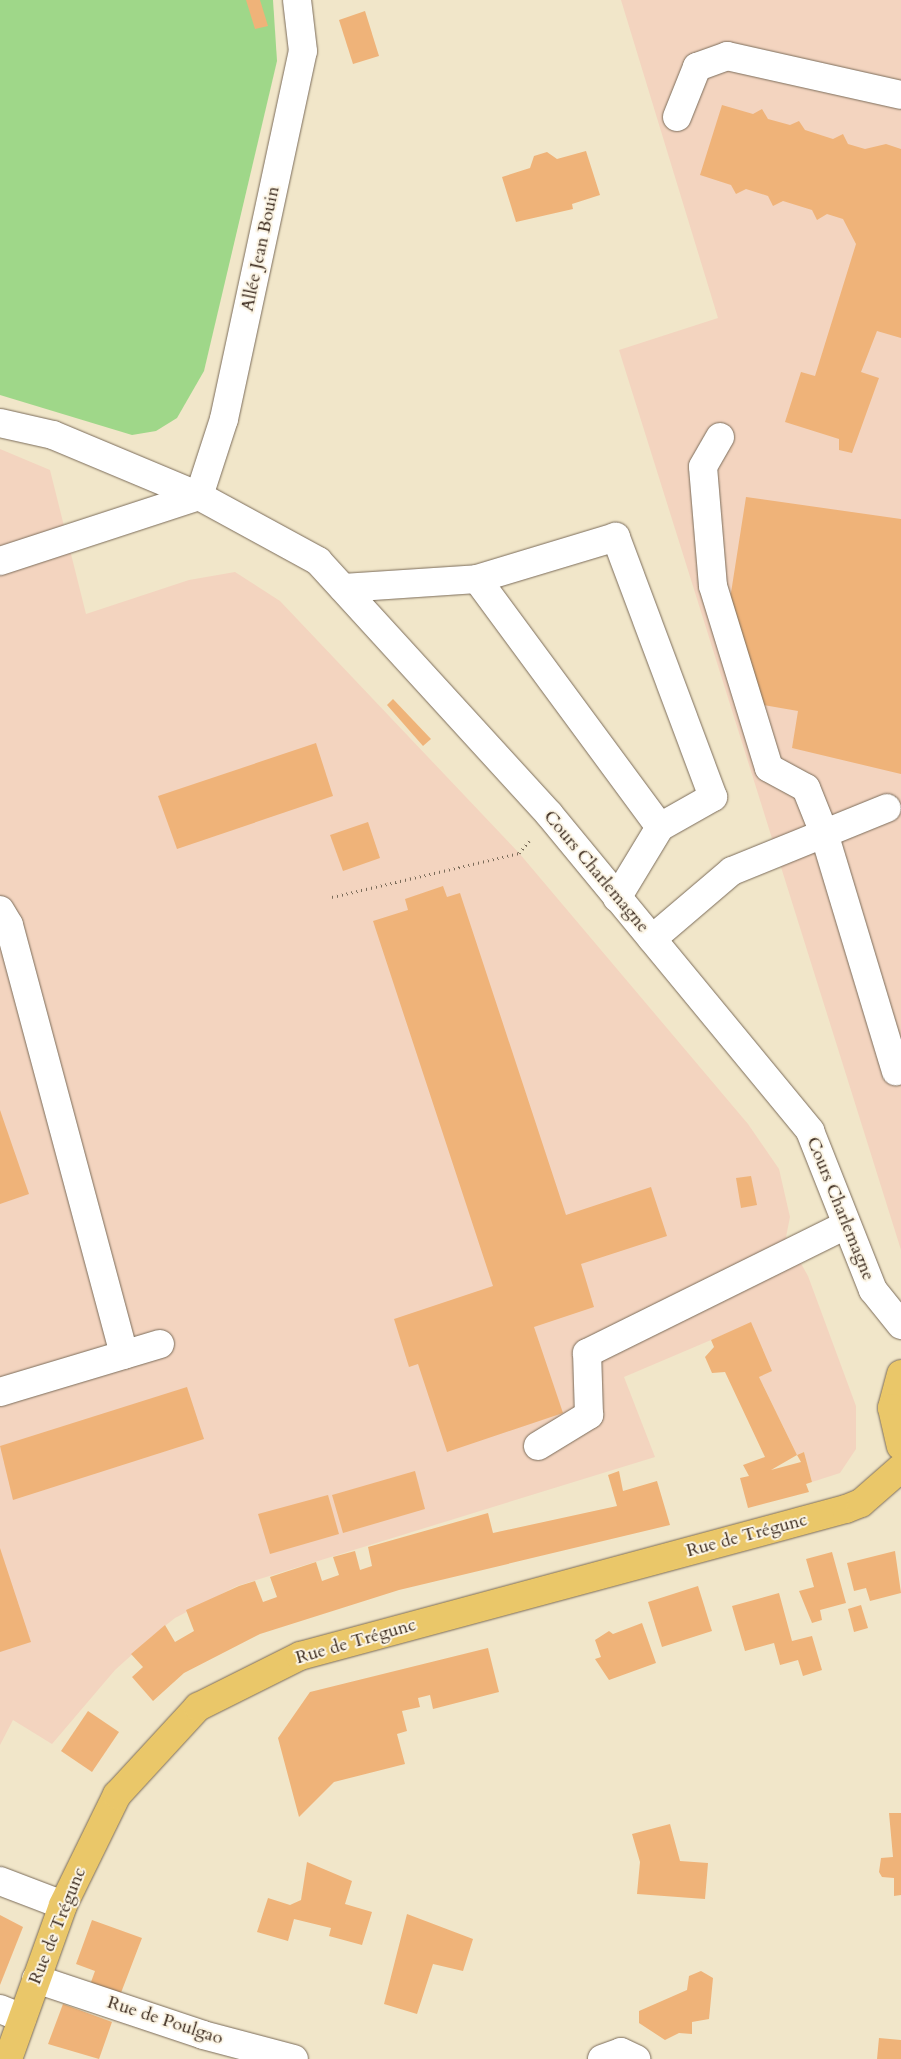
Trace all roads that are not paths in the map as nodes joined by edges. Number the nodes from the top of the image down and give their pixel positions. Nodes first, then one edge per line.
1 (297, 0) edge
2 (901, 95) edge
3 (677, 117) dead end
4 (0, 423) edge
5 (720, 436) dead end
6 (200, 496) junction
7 (0, 562) edge
8 (477, 579) junction
9 (343, 588) junction
10 (887, 808) dead end
11 (660, 827) junction
12 (824, 834) junction
13 (617, 898) junction
14 (0, 910) edge
15 (652, 939) junction
16 (896, 1070) dead end
17 (846, 1225) junction
18 (901, 1325) edge
19 (160, 1344) dead end
20 (124, 1355) junction
21 (901, 1374) edge
22 (0, 1392) edge
23 (538, 1446) dead end
24 (901, 1446) edge
25 (901, 1468) edge
26 (0, 1881) edge
27 (63, 1905) junction
28 (36, 1979) junction
29 (11, 2013) edge
30 (8, 2059) edge
31 (294, 2059) edge
32 (602, 2059) edge
33 (636, 2059) edge

1 - 6 street, Allée Jean Bouin
2 - 3 street
4 - 6 street, Cours Charlemagne
5 - 12 street
6 - 7 street
6 - 9 street, Cours Charlemagne
8 - 9 street
8 - 11 street
8 - 11 street
9 - 13 street, Cours Charlemagne
10 - 12 street
11 - 13 street
12 - 15 street
12 - 16 street
13 - 15 street, Cours Charlemagne
14 - 20 street
15 - 17 street, Cours Charlemagne
17 - 18 street, Cours Charlemagne
17 - 23 street
19 - 20 street
20 - 22 street
21 - 24 main road
25 - 27 main road, Rue de Trégunc
26 - 27 street
27 - 28 main road, Rue de Trégunc
28 - 29 main road, Rue de Trégunc
28 - 31 street, Rue de Poulgao
29 - 30 main road, Rue de Trégunc
32 - 33 street

